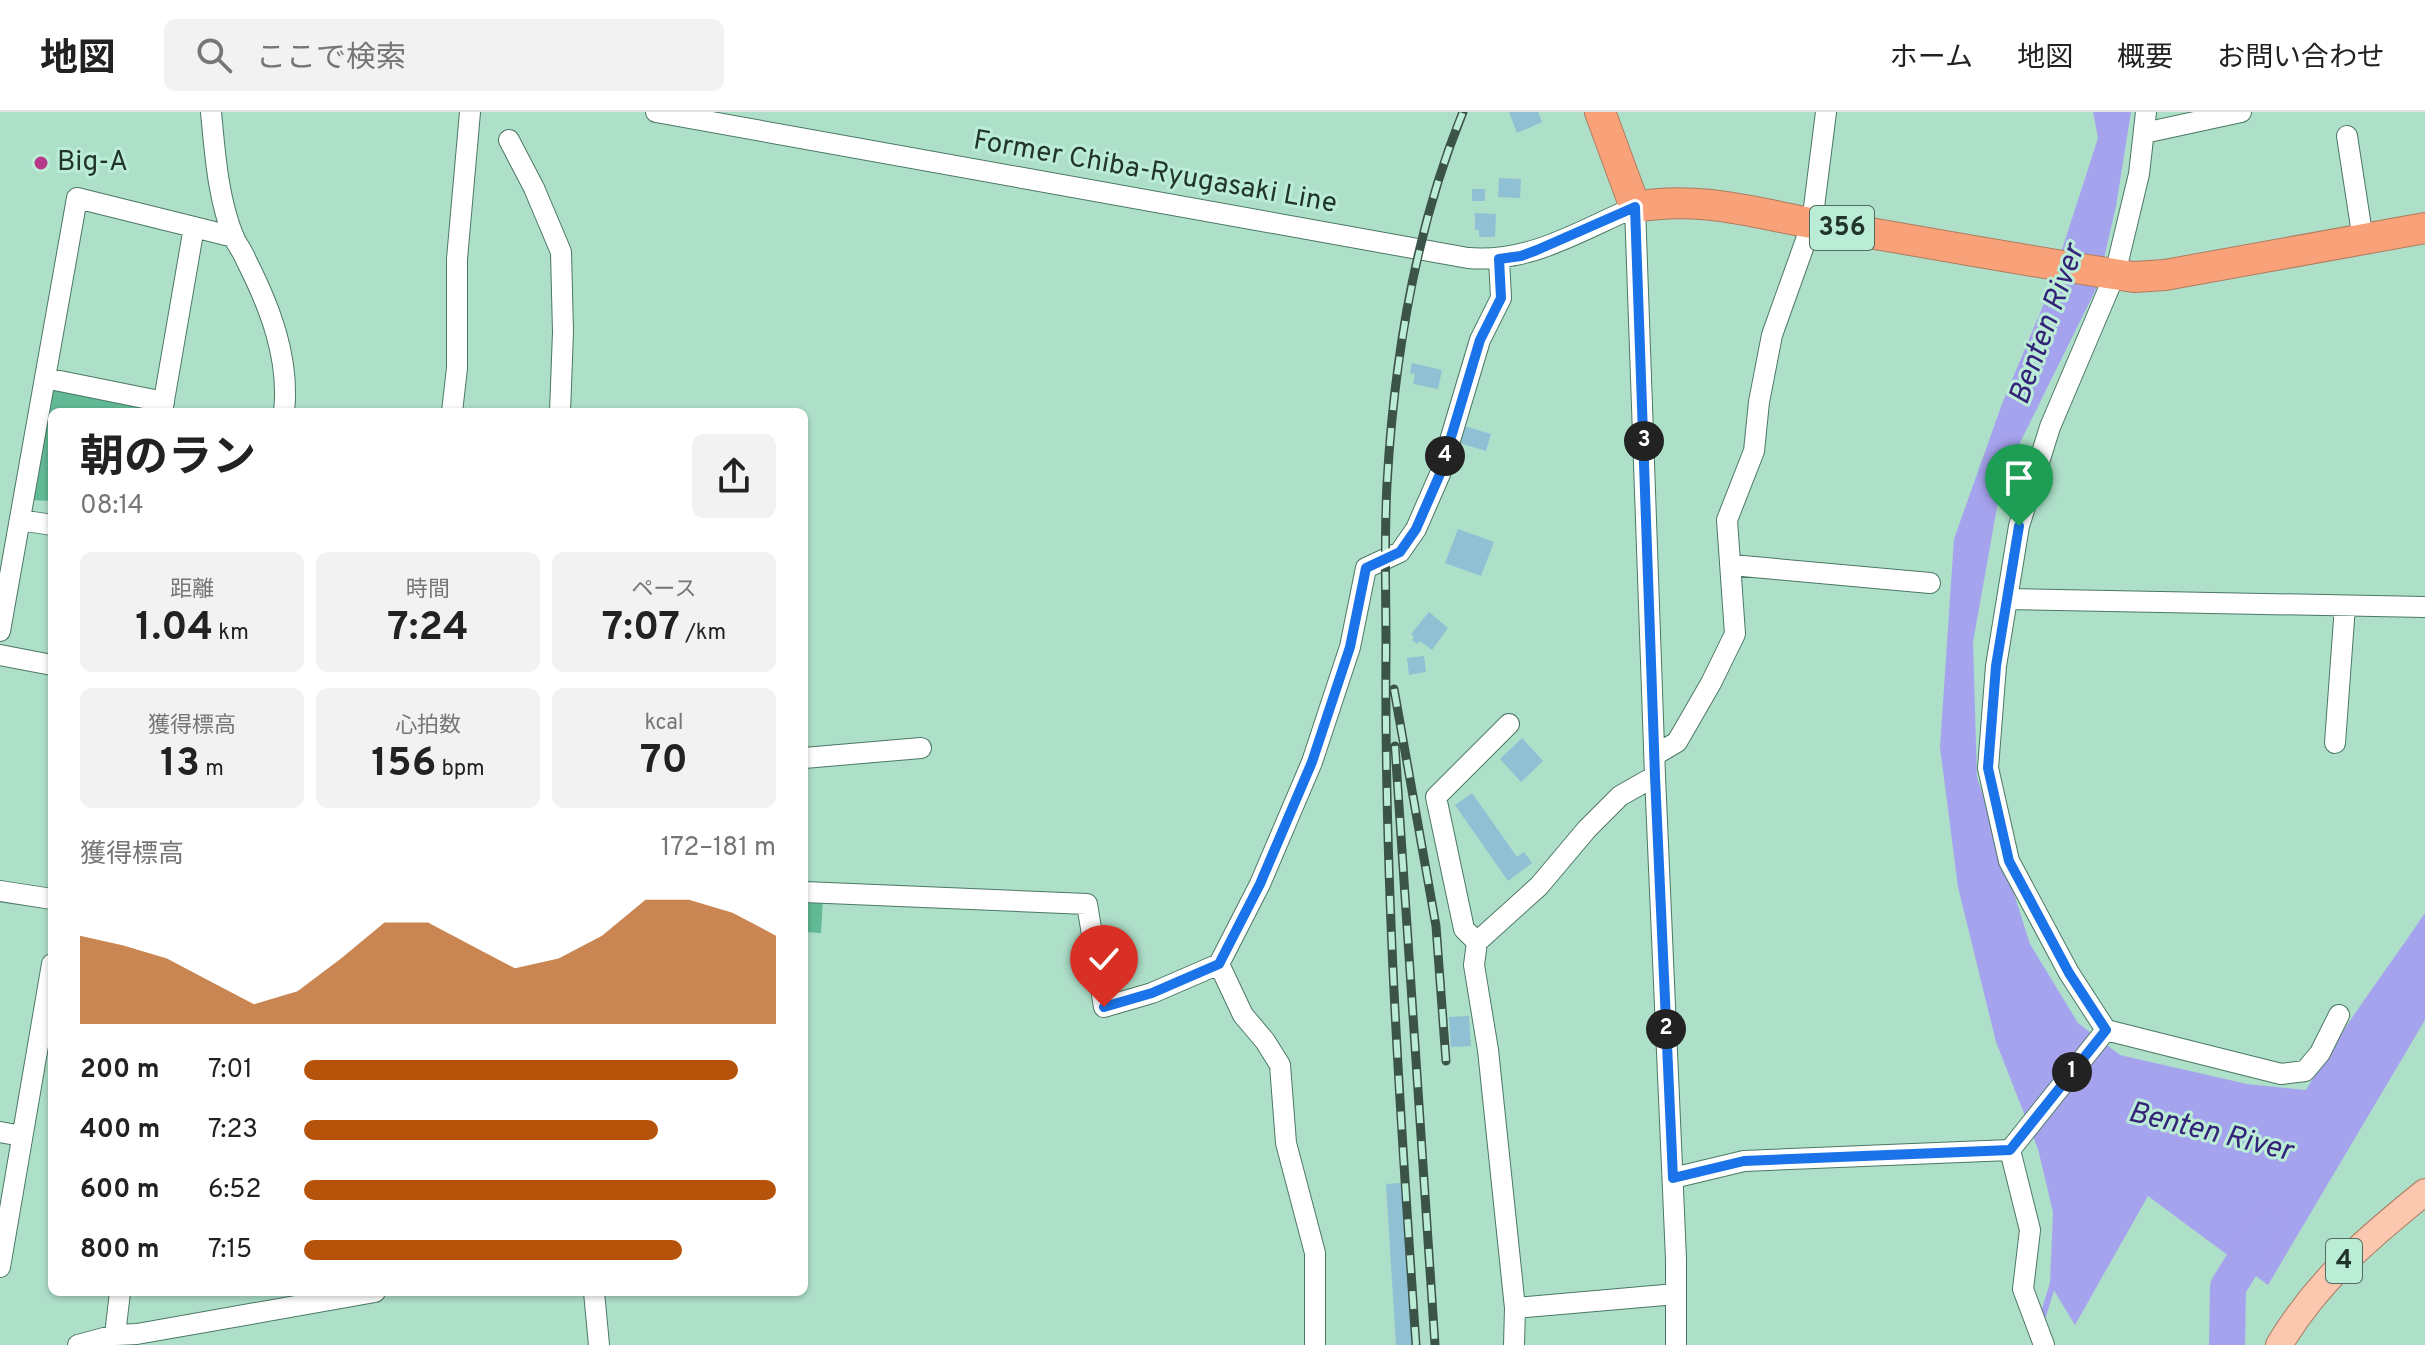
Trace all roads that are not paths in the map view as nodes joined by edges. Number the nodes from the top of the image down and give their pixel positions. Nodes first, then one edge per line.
1 (211, 112) edge
2 (470, 112) edge
3 (656, 112) edge
4 (1600, 112) edge
5 (1826, 112) edge
6 (2146, 112) edge
7 (2241, 112) edge
8 (759, 121) edge
9 (2144, 133) junction
10 (2347, 136) dead end
11 (509, 140) dead end
12 (1635, 207) junction
13 (1812, 223) junction
14 (194, 227) junction
15 (2425, 228) edge
16 (234, 237) junction
17 (2363, 240) junction
18 (1499, 259) junction
19 (2111, 274) junction
20 (45, 378) junction
21 (163, 407) edge
22 (284, 408) edge
23 (452, 408) edge
24 (560, 408) edge
25 (20, 520) junction
26 (48, 524) edge
27 (1732, 565) junction
28 (1930, 583) dead end
29 (2007, 599) junction
30 (2345, 606) junction
31 (2425, 607) edge
32 (0, 631) edge
33 (0, 655) edge
34 (48, 664) edge
35 (1509, 724) dead end
36 (2335, 743) dead end
37 (921, 748) dead end
38 (1655, 755) junction
39 (808, 758) edge
40 (1655, 776) junction
41 (0, 891) edge
42 (808, 892) edge
43 (48, 898) edge
44 (1477, 942) junction
45 (1219, 964) junction
46 (48, 987) edge
47 (2339, 1015) dead end
48 (2106, 1030) junction
49 (0, 1132) edge
50 (22, 1136) junction
51 (2010, 1150) junction
52 (1673, 1178) junction
53 (2425, 1192) edge
54 (0, 1267) edge
55 (1676, 1294) junction
56 (120, 1296) edge
57 (352, 1296) edge
58 (594, 1296) edge
59 (1515, 1308) junction
60 (115, 1335) junction
61 (78, 1345) edge
62 (599, 1345) edge
63 (1315, 1345) edge
64 (1514, 1345) edge
65 (1676, 1345) edge
66 (2044, 1345) edge
67 (2279, 1345) edge

1 - 16 street
2 - 23 street
3 - 8 street, Former Chiba-Ryugasaki Line
4 - 12 highway
5 - 13 street
6 - 9 street
7 - 9 street
8 - 18 street, Former Chiba-Ryugasaki Line
9 - 19 street
10 - 17 street
11 - 24 street
12 - 13 highway, 356
12 - 18 street, Former Chiba-Ryugasaki Line
12 - 38 street
13 - 19 highway, 356
13 - 27 street
14 - 16 street
14 - 20 street
14 - 21 street
15 - 17 highway, 356
16 - 22 street
17 - 19 highway, 356
18 - 45 street
19 - 29 street
20 - 21 street
20 - 25 street
25 - 26 street
25 - 32 street
27 - 28 street
27 - 38 street
29 - 30 street
29 - 48 street
30 - 31 street
30 - 36 street
33 - 34 street
35 - 44 street
37 - 39 street
38 - 40 street
40 - 44 street
40 - 52 street
41 - 43 street
42 - 45 street
44 - 59 street
45 - 63 street
46 - 50 street
47 - 48 street
48 - 51 street
49 - 50 street
50 - 54 street
51 - 52 street
51 - 66 street
52 - 55 street
53 - 67 main road, 4
55 - 59 street
55 - 65 street
56 - 60 street
57 - 60 street
58 - 62 street
59 - 64 street
60 - 61 street

